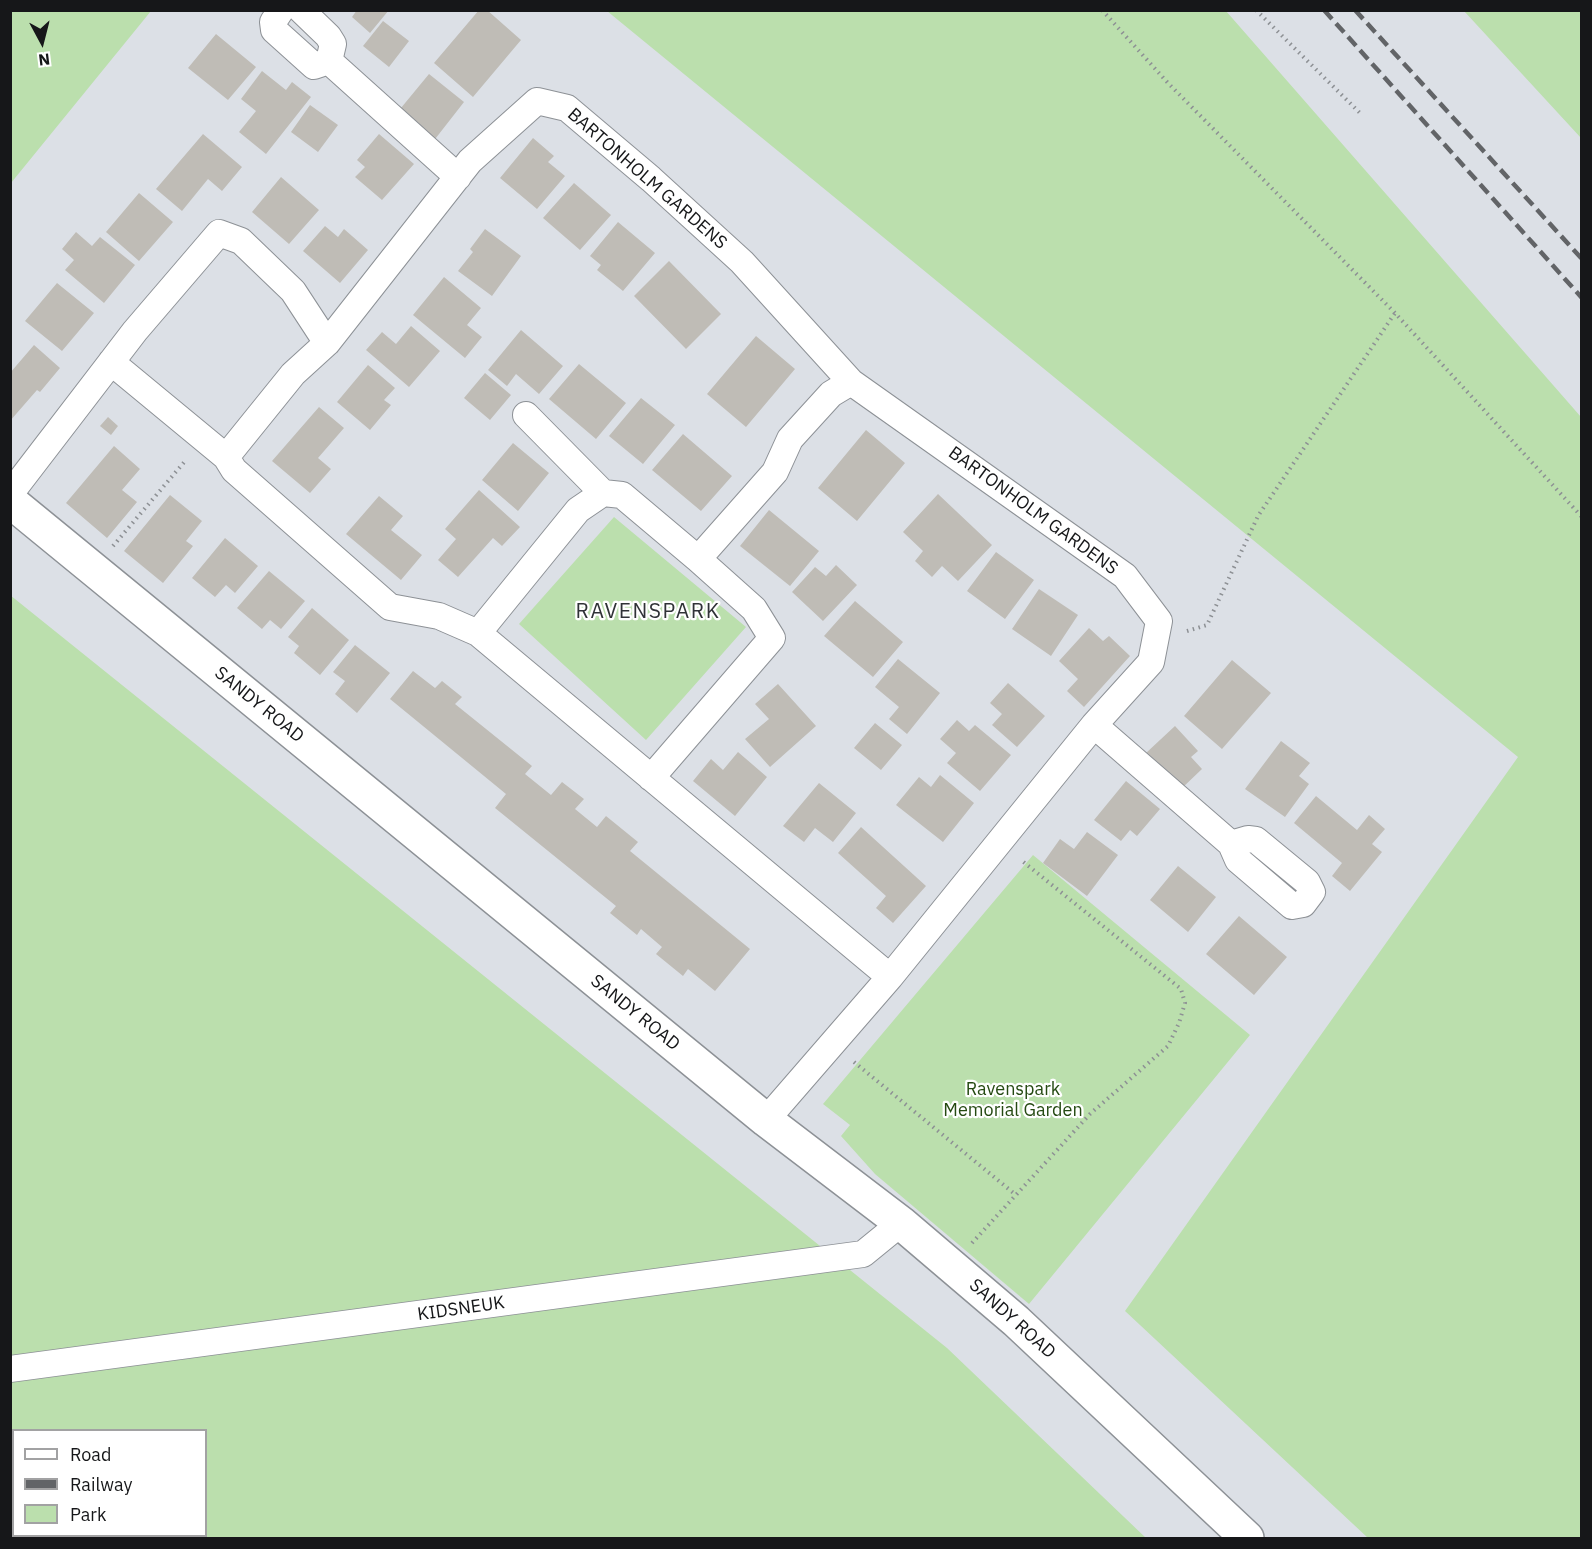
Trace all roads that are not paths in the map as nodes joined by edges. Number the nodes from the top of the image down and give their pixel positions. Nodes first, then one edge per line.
1 (281, 10) edge
2 (301, 10) edge
3 (329, 61) junction
4 (458, 177) junction
5 (327, 343) junction
6 (111, 362) junction
7 (850, 382) junction
8 (526, 414) dead end
9 (226, 457) junction
10 (10, 494) edge
11 (603, 494) junction
12 (10, 501) edge
13 (698, 559) junction
14 (478, 633) junction
15 (1094, 725) junction
16 (651, 778) junction
17 (1231, 843) dead end
18 (890, 977) junction
19 (766, 1120) junction
20 (901, 1223) junction
21 (10, 1369) edge
22 (1247, 1539) edge

1 - 3 street
2 - 3 street
3 - 4 street
4 - 5 street, BARTONHOLM GARDENS
4 - 7 street, BARTONHOLM GARDENS
5 - 6 street
5 - 9 street, BARTONHOLM GARDENS
6 - 9 street
6 - 10 street
7 - 13 street
7 - 15 street, BARTONHOLM GARDENS
8 - 11 street
9 - 14 street
11 - 13 street
11 - 14 street
12 - 19 main road, SANDY ROAD
13 - 16 street
14 - 16 street
15 - 17 street
15 - 18 street, BARTONHOLM GARDENS
16 - 18 street
18 - 19 street, BARTONHOLM GARDENS
19 - 20 main road, SANDY ROAD
20 - 21 street, KIDSNEUK
20 - 22 main road, SANDY ROAD

